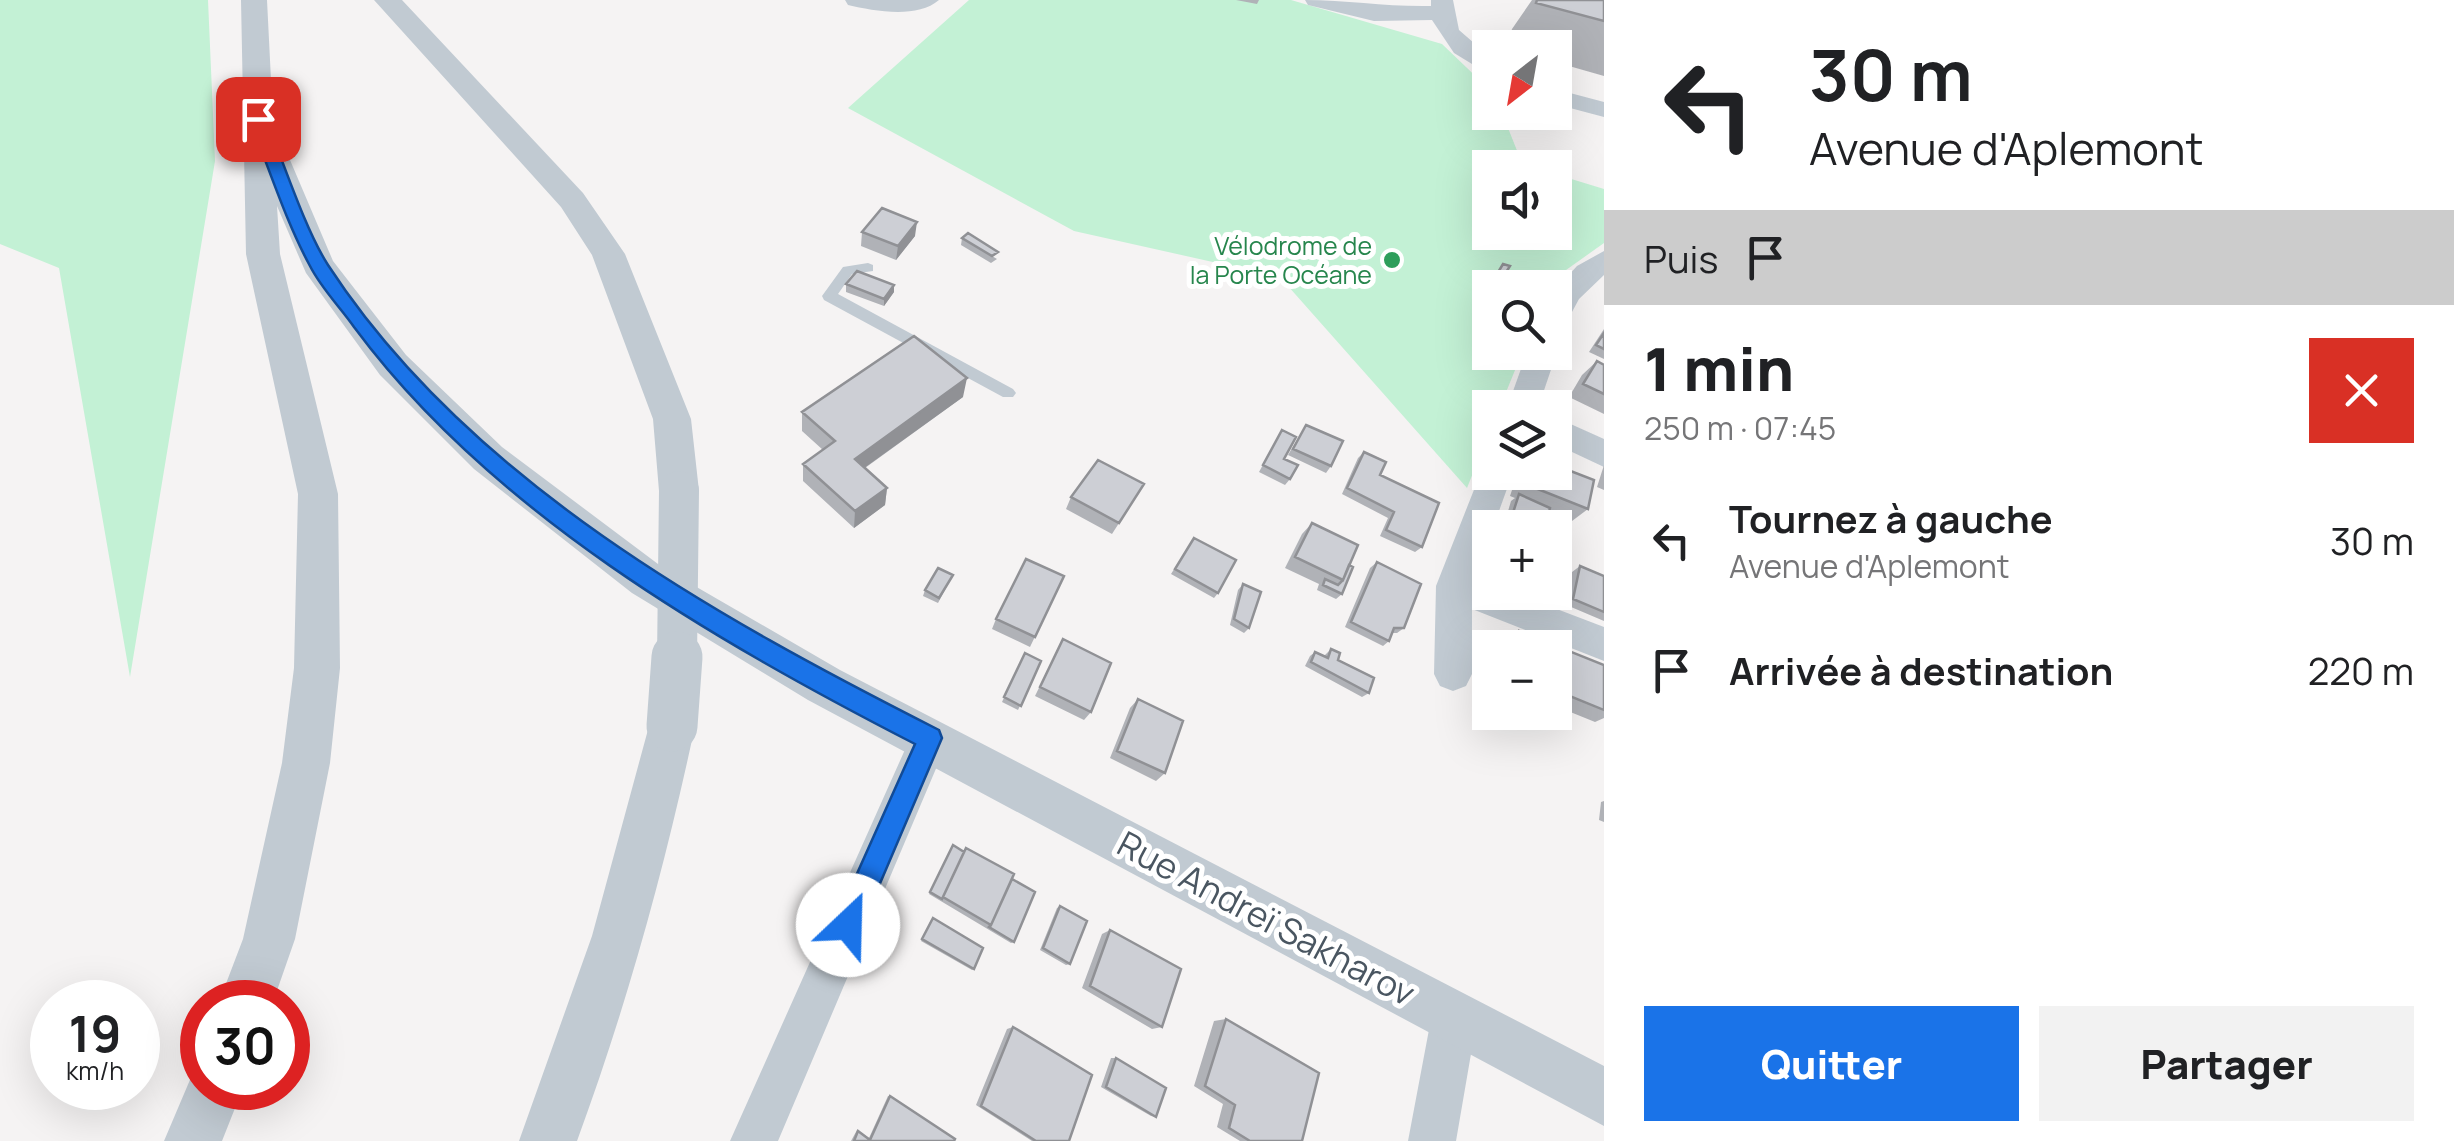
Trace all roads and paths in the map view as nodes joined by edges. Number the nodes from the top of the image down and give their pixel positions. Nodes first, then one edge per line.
1 (254, 0) edge
2 (387, 0) edge
3 (856, 0) edge
4 (928, 0) edge
5 (1316, 0) edge
6 (1440, 7) edge
7 (1472, 56) edge
8 (1572, 101) edge
9 (1604, 110) edge
10 (258, 119) junction
11 (1604, 261) edge
12 (868, 268) dead end
13 (1572, 285) edge
14 (1008, 393) dead end
15 (1572, 438) edge
16 (1604, 454) edge
17 (1491, 490) edge
18 (1454, 586) junction
19 (1604, 644) edge
20 (1453, 674) dead end
21 (930, 738) junction
22 (254, 980) edge
23 (1454, 1019) junction
24 (1604, 1097) edge
25 (206, 1110) edge
26 (194, 1141) edge
27 (548, 1141) edge
28 (754, 1141) edge
29 (1432, 1141) edge

1 - 10 street
2 - 27 street, bridge
3 - 4 street
5 - 6 street
6 - 7 street
8 - 9 street
10 - 21 street, Rue Andreï Sakharov
10 - 22 street
11 - 13 street
12 - 14 lane
15 - 16 street
17 - 18 street
18 - 19 street
18 - 20 street
21 - 23 street, Rue Andreï Sakharov
21 - 28 street
23 - 24 street, Rue Andreï Sakharov
23 - 29 street
25 - 26 street

